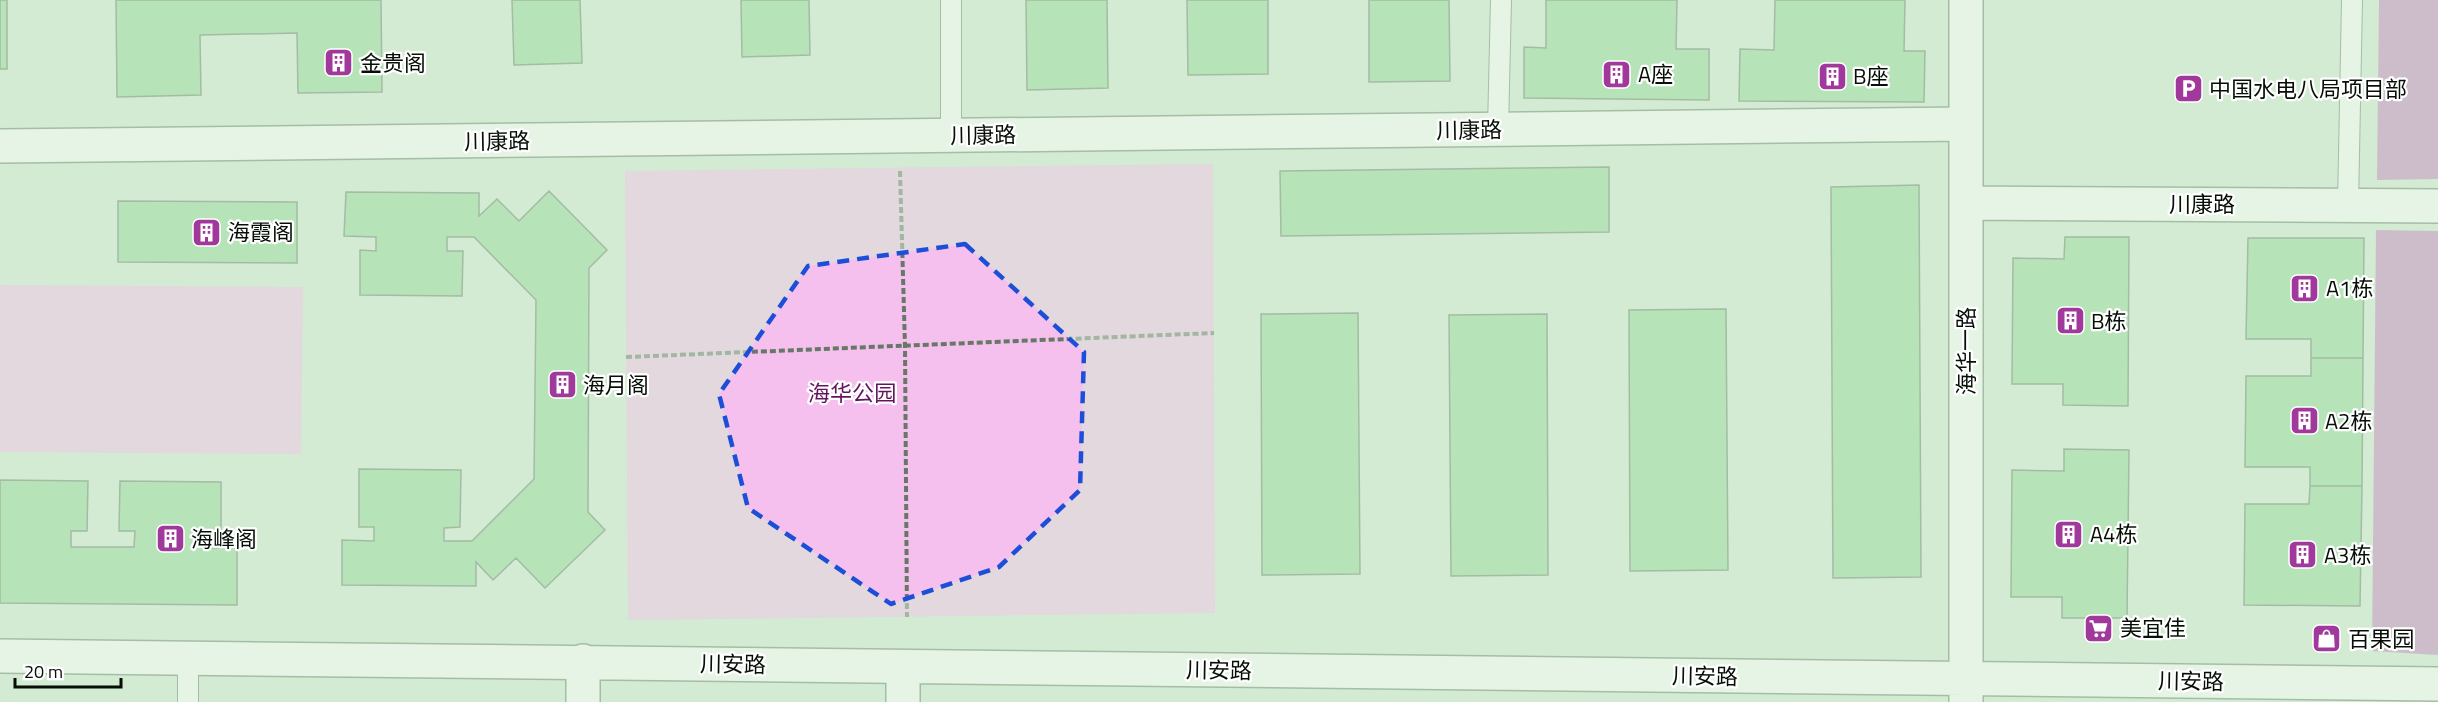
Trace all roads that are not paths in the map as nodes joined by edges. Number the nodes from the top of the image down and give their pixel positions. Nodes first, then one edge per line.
1 (951, 0) edge
2 (1501, 0) edge
3 (1966, 0) edge
4 (2352, 0) edge
5 (1966, 124) junction
6 (1498, 129) junction
7 (951, 135) junction
8 (0, 147) edge
9 (1966, 203) junction
10 (2348, 205) junction
11 (2438, 206) edge
12 (0, 656) edge
13 (188, 657) junction
14 (583, 661) junction
15 (903, 667) junction
16 (2438, 684) edge
17 (1966, 690) edge
18 (188, 702) edge
19 (582, 702) edge
20 (903, 702) edge

1 - 7 lane
2 - 6 lane
3 - 5 street, 海华一路
4 - 10 lane
5 - 6 street, 川康路
5 - 9 street, 海华一路
6 - 7 street, 川康路
7 - 8 street, 川康路
9 - 10 street, 川康路
9 - 17 street, 海华一路
10 - 11 street, 川康路
12 - 13 street, 川安路
13 - 14 street, 川安路
13 - 18 lane
14 - 15 street, 川安路
14 - 19 street
15 - 17 street, 川安路
15 - 20 street
16 - 17 street, 川安路

